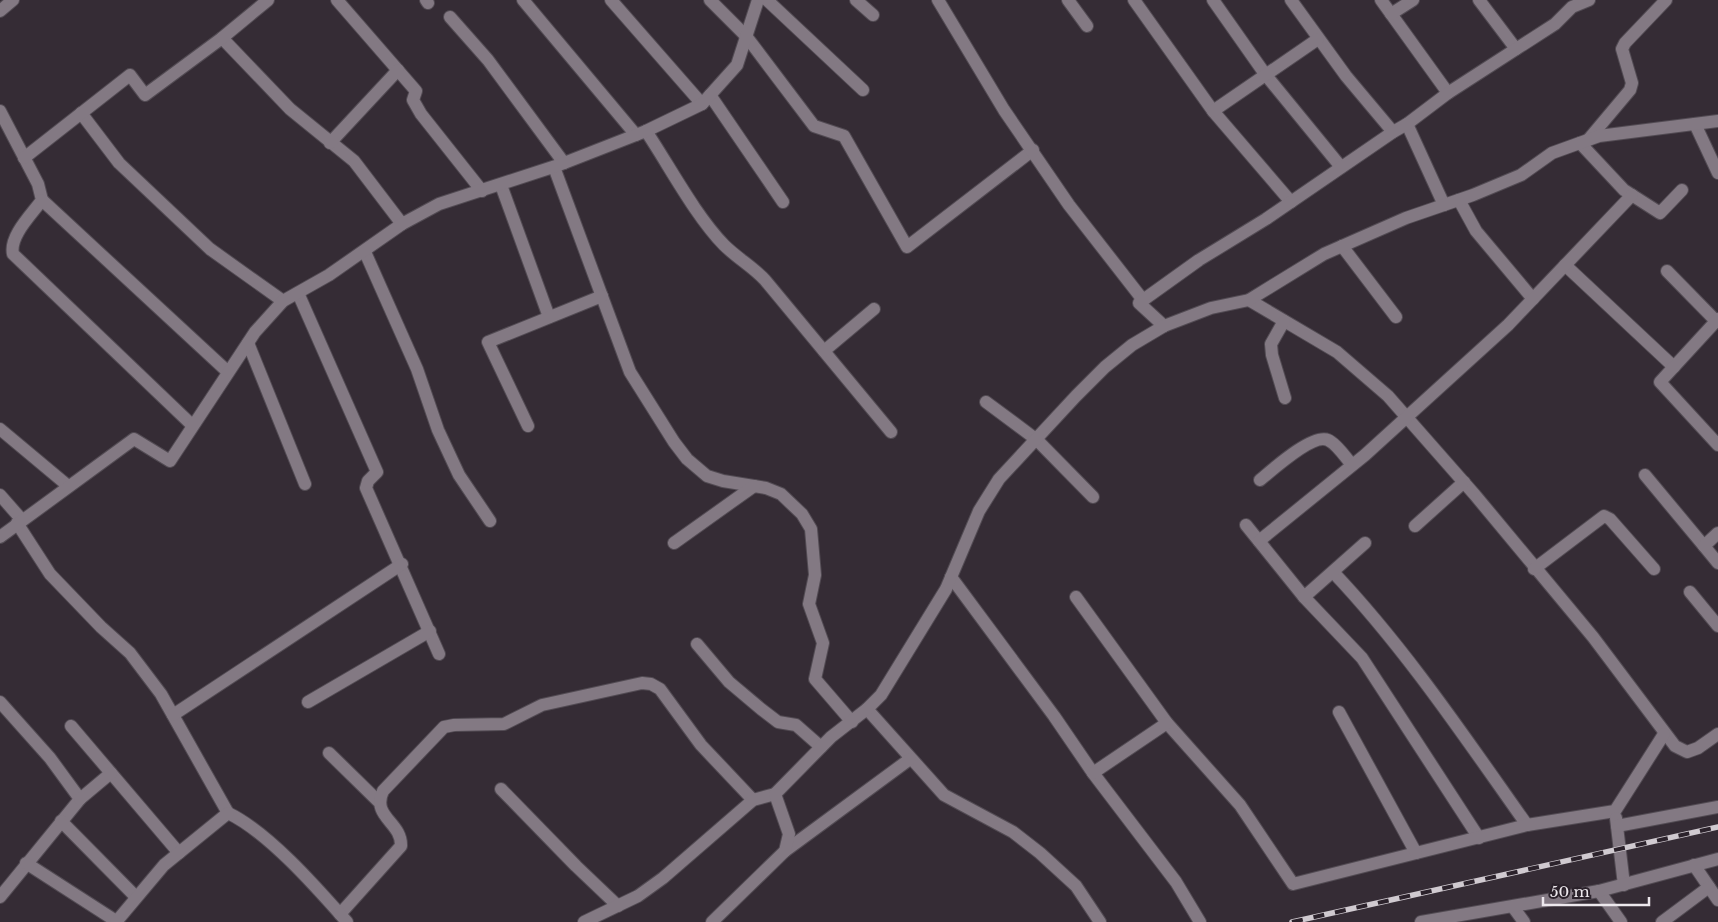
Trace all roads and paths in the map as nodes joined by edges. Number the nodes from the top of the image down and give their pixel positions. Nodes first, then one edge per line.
1 (13, 0) edge
2 (268, 0) edge
3 (337, 0) edge
4 (523, 0) edge
5 (611, 0) edge
6 (710, 0) edge
7 (758, 0) edge
8 (767, 0) edge
9 (856, 0) edge
10 (938, 0) edge
11 (1068, 0) edge
12 (1134, 0) edge
13 (1213, 0) edge
14 (1291, 0) edge
15 (1381, 0) edge
16 (1414, 0) edge
17 (1479, 0) edge
18 (1589, 0) edge
19 (1666, 0) edge
20 (1570, 3) edge
21 (0, 11) edge
22 (1391, 14) junction
23 (873, 15) dead end
24 (450, 17) dead end
25 (1087, 26) dead end
26 (746, 36) junction
27 (222, 38) junction
28 (1318, 38) junction
29 (1516, 49) junction
30 (398, 70) junction
31 (1265, 74) junction
32 (863, 90) dead end
33 (1448, 93) junction
34 (706, 100) junction
35 (1213, 111) junction
36 (1, 114) edge
37 (81, 114) junction
38 (1718, 121) edge
39 (1407, 124) junction
40 (1695, 124) junction
41 (1393, 132) junction
42 (641, 133) junction
43 (1584, 141) junction
44 (330, 142) junction
45 (1033, 150) junction
46 (24, 158) junction
47 (559, 165) junction
48 (1341, 167) junction
49 (1718, 173) edge
50 (501, 185) junction
51 (1682, 190) dead end
52 (482, 191) junction
53 (1632, 195) junction
54 (42, 200) junction
55 (1459, 200) junction
56 (783, 202) dead end
57 (1291, 202) junction
58 (1444, 205) junction
59 (402, 224) junction
60 (1342, 246) junction
61 (365, 252) junction
62 (1565, 265) junction
63 (1667, 271) dead end
64 (298, 293) junction
65 (602, 296) junction
66 (1533, 299) junction
67 (1143, 300) junction
68 (1250, 300) junction
69 (283, 301) junction
70 (874, 309) dead end
71 (550, 317) junction
72 (1396, 317) dead end
73 (1717, 320) edge
74 (1284, 321) junction
75 (1164, 326) junction
76 (248, 343) junction
77 (824, 351) junction
78 (1674, 367) junction
79 (228, 372) junction
80 (1285, 398) dead end
81 (986, 402) dead end
82 (1408, 417) junction
83 (192, 425) junction
84 (528, 426) dead end
85 (0, 429) edge
86 (891, 432) dead end
87 (1036, 440) junction
88 (1718, 444) edge
89 (1352, 465) junction
90 (1645, 475) dead end
91 (1260, 480) dead end
92 (1464, 482) junction
93 (305, 484) dead end
94 (68, 485) junction
95 (754, 486) junction
96 (0, 495) edge
97 (1093, 497) dead end
98 (20, 521) junction
99 (490, 521) dead end
100 (1246, 525) dead end
101 (1415, 526) dead end
102 (1718, 533) edge
103 (0, 537) edge
104 (1259, 541) junction
105 (674, 543) dead end
106 (1365, 543) dead end
107 (1704, 546) junction
108 (1718, 563) edge
109 (402, 564) junction
110 (1534, 568) junction
111 (1654, 569) dead end
112 (1333, 572) junction
113 (951, 578) junction
114 (1690, 592) dead end
115 (1076, 597) dead end
116 (1304, 597) junction
117 (1718, 626) edge
118 (430, 631) junction
119 (698, 644) dead end
120 (439, 654) dead end
121 (0, 702) edge
122 (308, 702) dead end
123 (867, 710) junction
124 (1339, 712) dead end
125 (173, 715) junction
126 (852, 722) junction
127 (1167, 723) junction
128 (70, 726) dead end
129 (1664, 734) junction
130 (1718, 734) edge
131 (821, 747) junction
132 (329, 753) dead end
133 (910, 759) junction
134 (111, 773) junction
135 (1093, 773) junction
136 (501, 789) dead end
137 (775, 794) junction
138 (80, 799) junction
139 (753, 800) junction
140 (378, 801) junction
141 (1718, 806) edge
142 (1615, 811) junction
143 (228, 813) junction
144 (61, 821) junction
145 (1527, 825) junction
146 (1618, 826) junction
147 (1479, 838) junction
148 (785, 851) junction
149 (180, 853) junction
150 (1416, 853) junction
151 (1718, 859) edge
152 (26, 863) junction
153 (1694, 865) junction
154 (1624, 885) junction
155 (1709, 887) junction
156 (1599, 891) junction
157 (0, 897) edge
158 (136, 897) junction
159 (1718, 900) edge
160 (618, 906) junction
161 (1513, 907) junction
162 (343, 918) edge
163 (1451, 920) edge
164 (116, 921) edge
165 (584, 922) edge
166 (712, 922) edge
167 (1100, 922) edge
168 (1200, 922) edge
169 (1420, 922) edge
170 (1524, 922) edge
171 (1620, 922) edge
172 (1662, 922) edge

1 - 21 street
2 - 27 street
3 - 30 street
4 - 42 street
5 - 34 street
6 - 26 street
7 - 26 street
8 - 32 street
9 - 23 street
10 - 45 street
11 - 25 street
12 - 35 street
13 - 31 street
14 - 28 street
15 - 22 street
16 - 22 street
17 - 29 street
18 - 20 street
19 - 43 street
20 - 29 street
22 - 33 street
24 - 47 street
26 - 34 street
26 - 45 street
27 - 37 street
27 - 44 street
28 - 31 street
28 - 41 street
29 - 33 street
30 - 44 street
30 - 52 street
31 - 35 street
31 - 48 street
33 - 39 street
34 - 42 street
34 - 56 street
35 - 57 street
36 - 46 street
37 - 46 street
37 - 69 street
38 - 40 street
39 - 41 street
39 - 58 street
40 - 43 street
40 - 49 street
41 - 48 street
42 - 47 street
42 - 77 street
43 - 53 street
43 - 55 street
44 - 59 street
45 - 67 street
46 - 54 street
47 - 50 street
47 - 65 street
48 - 57 street
50 - 52 street
50 - 71 street
51 - 53 street
52 - 59 street
53 - 62 street
54 - 79 street
54 - 83 street
55 - 58 street
55 - 66 street
57 - 67 street
58 - 60 street
59 - 61 street
60 - 68 street
60 - 72 street
61 - 64 street
61 - 99 street
62 - 66 street
62 - 78 street
63 - 73 street
64 - 69 street
64 - 109 street
65 - 71 street
65 - 95 street
66 - 82 street
67 - 75 street
68 - 74 street
68 - 75 street
69 - 76 street
70 - 77 street
71 - 84 street
73 - 78 street
74 - 80 street
74 - 82 street
75 - 87 street
76 - 79 street
76 - 93 street
77 - 86 street
78 - 88 street
79 - 83 street
81 - 87 street
82 - 89 street
82 - 92 street
83 - 94 street
85 - 94 street
87 - 97 street
87 - 113 street
89 - 91 street
89 - 104 street
90 - 107 street
92 - 101 street
92 - 110 street
94 - 98 street
95 - 105 street
95 - 126 street
96 - 98 street
98 - 103 street
98 - 125 street
100 - 104 street
102 - 107 street
104 - 116 street
106 - 112 street
107 - 108 street
109 - 118 street
109 - 125 street
110 - 111 street
110 - 129 street
112 - 116 street
112 - 145 street
113 - 123 street
113 - 135 street
114 - 117 street
115 - 127 street
116 - 147 street
118 - 120 street
118 - 122 street
119 - 131 street
121 - 138 street
123 - 126 street
123 - 133 street
124 - 150 street
125 - 143 street
126 - 131 street
127 - 135 street
127 - 150 street
128 - 134 street
129 - 130 street
129 - 142 street
131 - 137 street
132 - 140 street
133 - 148 street
133 - 167 street
134 - 138 street
134 - 149 street
135 - 168 street
136 - 160 street
137 - 139 street
137 - 148 street
138 - 144 street
139 - 140 street
139 - 160 street
140 - 162 street
141 - 146 street
142 - 145 street
142 - 146 street
143 - 149 street
143 - 162 street
144 - 152 street
144 - 158 street
145 - 147 street
146 - 154 street
147 - 150 street
148 - 166 street
149 - 158 street
151 - 153 street
152 - 157 street
152 - 164 street
153 - 154 street
153 - 155 street
154 - 156 street
155 - 159 street
155 - 172 street
156 - 161 street
156 - 171 street
158 - 164 street
160 - 165 street
161 - 163 street
161 - 170 street
163 - 169 street

